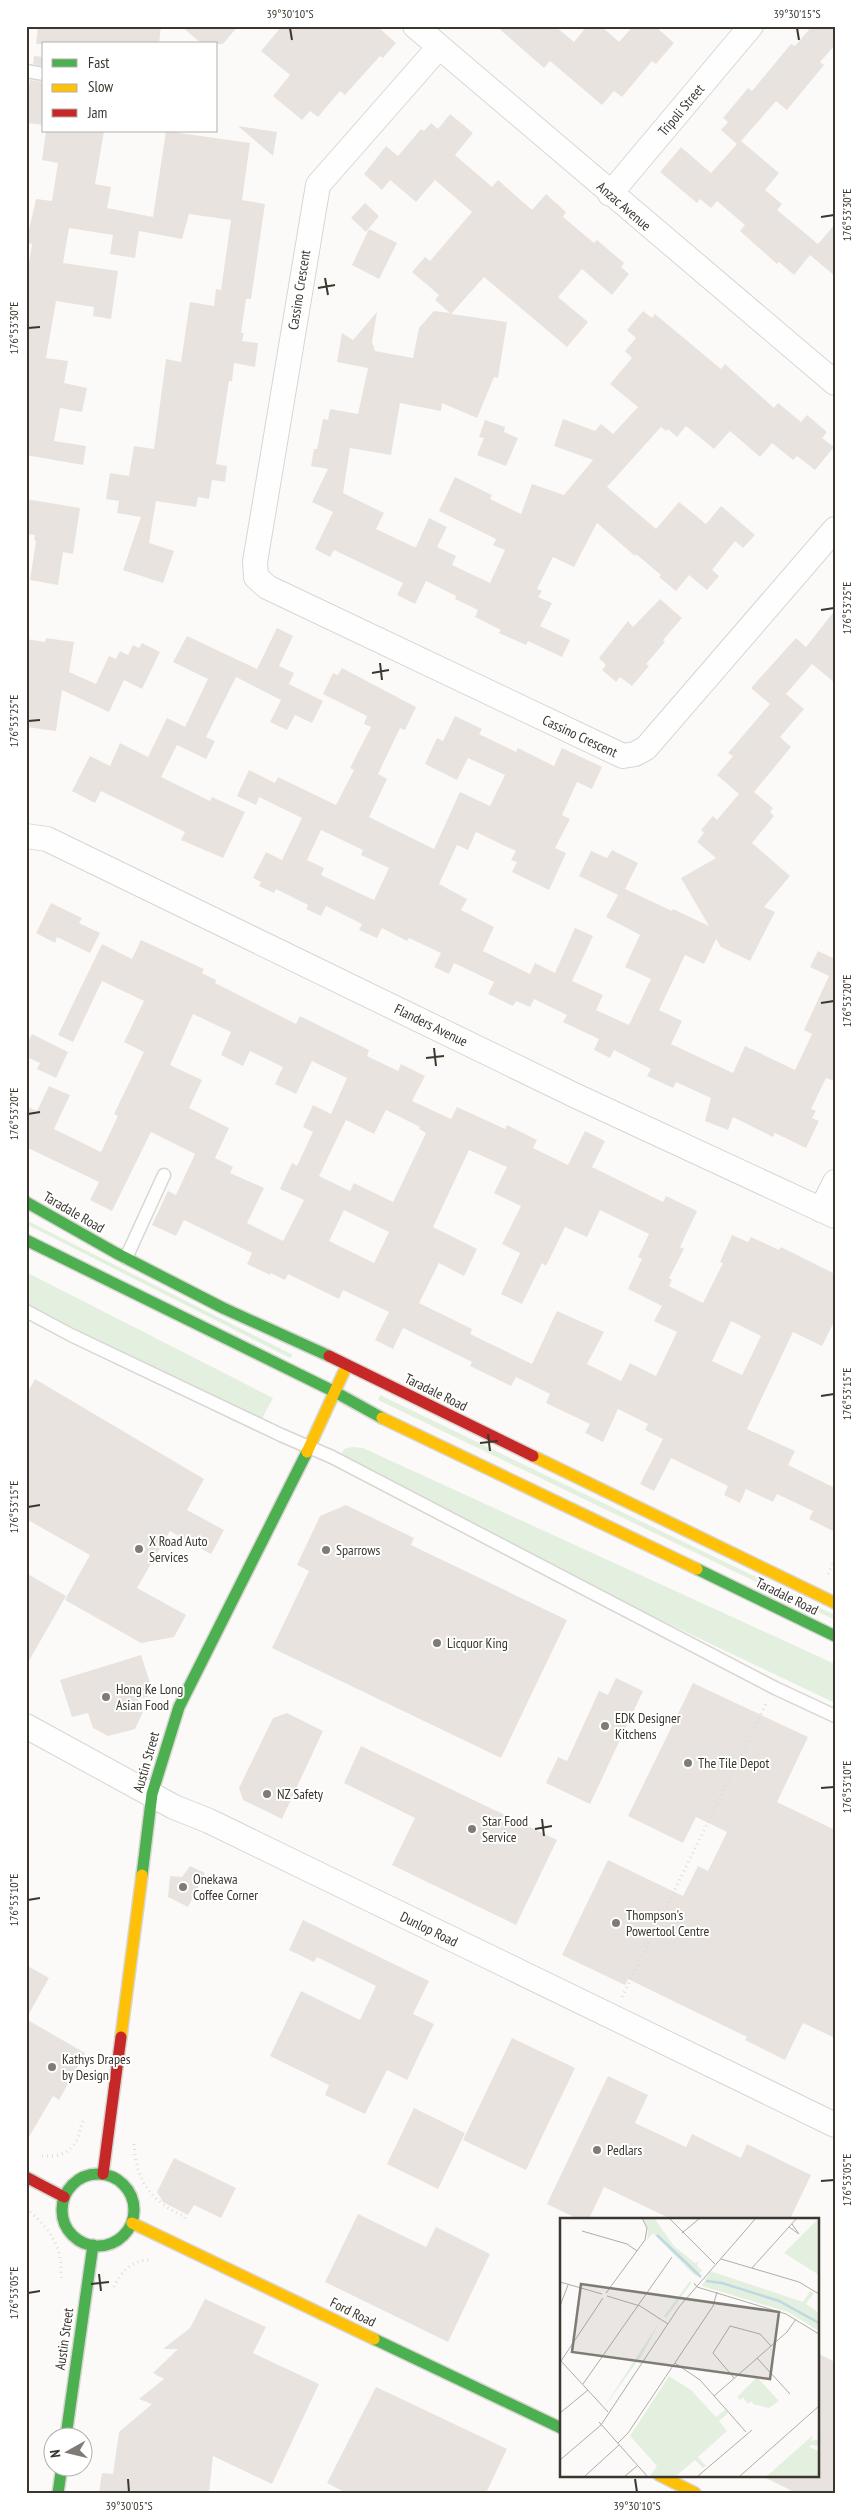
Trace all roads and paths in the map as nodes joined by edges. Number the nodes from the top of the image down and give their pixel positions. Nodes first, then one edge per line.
1 (415, 26) edge
2 (751, 26) edge
3 (439, 47) junction
4 (26, 72) edge
5 (42, 74) edge
6 (610, 194) junction
7 (835, 383) edge
8 (835, 529) edge
9 (26, 836) edge
10 (164, 1175) dead end
11 (835, 1182) edge
12 (26, 1202) edge
13 (828, 1213) edge
14 (26, 1240) edge
15 (126, 1258) junction
16 (26, 1311) edge
17 (347, 1365) junction
18 (335, 1392) junction
19 (308, 1448) junction
20 (835, 1603) edge
21 (835, 1636) edge
22 (775, 1688) junction
23 (835, 1716) edge
24 (26, 1726) edge
25 (152, 1794) junction
26 (612, 2018) junction
27 (81, 2122) dead end
28 (835, 2125) edge
29 (134, 2140) dead end
30 (38, 2155) dead end
31 (103, 2174) junction
32 (26, 2177) edge
33 (64, 2197) junction
34 (26, 2209) edge
35 (182, 2222) dead end
36 (132, 2223) junction
37 (93, 2245) junction
38 (157, 2262) dead end
39 (63, 2286) dead end
40 (113, 2291) dead end
41 (67, 2426) edge
42 (560, 2428) edge
43 (61, 2476) edge
44 (661, 2476) edge
45 (58, 2493) edge
46 (695, 2493) edge

1 - 3 street, Anzac Avenue
2 - 6 street, Tripoli Street
3 - 6 street, Anzac Avenue
3 - 8 street, Cassino Crescent
4 - 5 lane
6 - 7 street, Anzac Avenue
9 - 13 street, Flanders Avenue
10 - 15 lane
11 - 13 street
12 - 15 main road, Taradale Road
14 - 18 main road, Taradale Road
15 - 17 main road, Taradale Road
16 - 19 lane
17 - 18 main road, Austin Street
17 - 20 main road, Taradale Road
18 - 19 main road, Austin Street
18 - 21 main road, Taradale Road
19 - 22 lane
19 - 25 main road, Austin Street
22 - 23 lane
22 - 26 path
24 - 25 street, Dunlop Road
25 - 26 street, Dunlop Road
25 - 31 main road, Austin Street
26 - 28 street, Dunlop Road
27 - 30 path
29 - 35 path
31 - 33 main road
31 - 36 main road
32 - 33 main road
33 - 37 main road
34 - 39 path
36 - 37 main road
36 - 42 main road, Ford Road
37 - 41 main road, Austin Street
38 - 40 path
43 - 45 main road
44 - 46 main road

